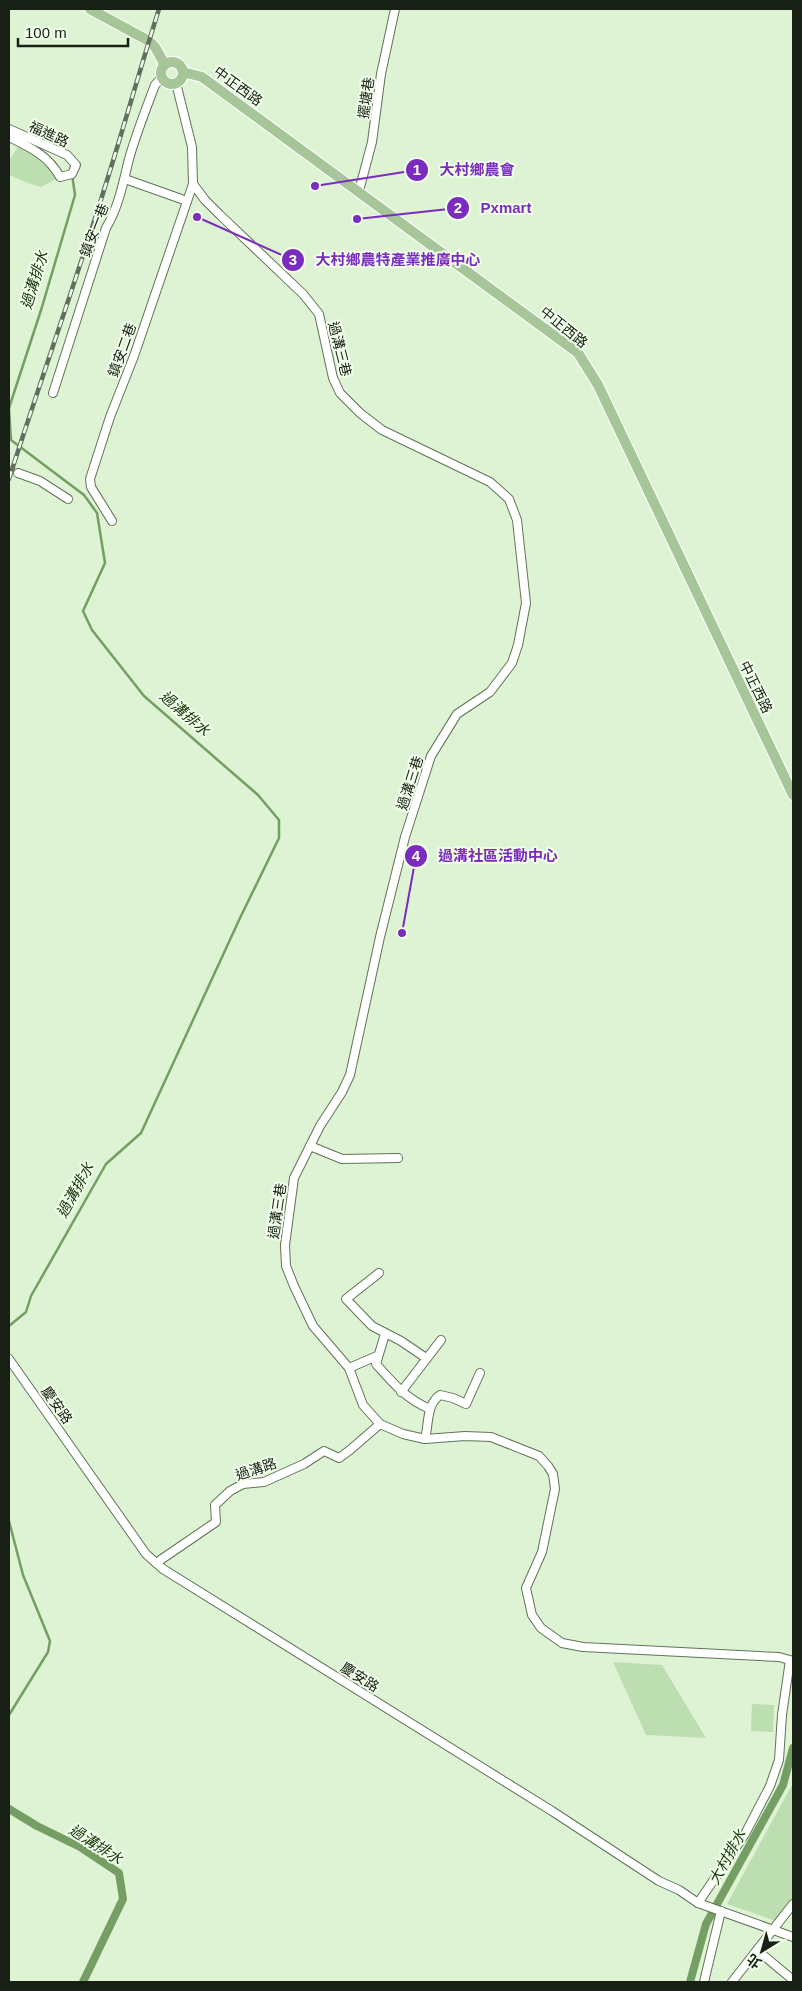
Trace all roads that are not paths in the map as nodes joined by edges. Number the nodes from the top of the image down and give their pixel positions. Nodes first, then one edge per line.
1 (90, 9) edge
2 (395, 9) edge
3 (106, 13) edge
4 (165, 65) junction
5 (183, 72) junction
6 (162, 77) junction
7 (176, 83) junction
8 (9, 129) edge
9 (9, 137) edge
10 (125, 179) junction
11 (193, 184) junction
12 (359, 191) junction
13 (187, 202) junction
14 (53, 393) dead end
15 (18, 472) tunnel mouth
16 (68, 499) dead end
17 (112, 520) dead end
18 (793, 795) edge
19 (310, 1146) junction
20 (398, 1158) dead end
21 (379, 1272) dead end
22 (385, 1334) junction
23 (441, 1340) dead end
24 (377, 1356) junction
25 (426, 1358) junction
26 (9, 1359) edge
27 (349, 1368) junction
28 (480, 1373) dead end
29 (402, 1392) junction
30 (430, 1409) junction
31 (380, 1424) junction
32 (425, 1439) junction
33 (156, 1563) junction
34 (792, 1660) edge
35 (702, 1904) junction
36 (793, 1904) edge
37 (719, 1911) junction
38 (773, 1930) junction
39 (793, 1937) edge
40 (757, 1950) junction
41 (793, 1980) edge
42 (704, 1982) edge
43 (732, 1982) edge

1 - 3 main road
2 - 12 street, 擺塘巷
3 - 4 main road
4 - 5 main road, 中正西路
4 - 6 main road
5 - 7 main road
5 - 12 main road, 中正西路
6 - 7 main road
6 - 10 street, 鎮安一巷
7 - 11 street
8 - 9 street, 福進路
10 - 13 street
10 - 14 street, 鎮安一巷
11 - 13 street, 鎮安二巷
11 - 19 street, 過溝三巷
12 - 18 main road, 中正西路
13 - 17 street, 鎮安二巷
15 - 16 street
19 - 20 street
19 - 27 street, 過溝三巷
21 - 22 street
22 - 24 street
22 - 25 street
23 - 25 street
24 - 27 street
24 - 29 street
25 - 29 street
26 - 33 street, 慶安路
27 - 31 street, 過溝三巷
28 - 30 street
29 - 30 street
30 - 32 street
31 - 32 street, 過溝三巷
31 - 33 street, 過溝路
32 - 34 street, 過溝三巷
33 - 35 street, 慶安路
34 - 35 street
35 - 37 street, 慶安路
36 - 38 street
37 - 38 street, 慶安路
37 - 42 street
38 - 39 street, 慶安路
38 - 40 street
40 - 41 street
40 - 43 street

